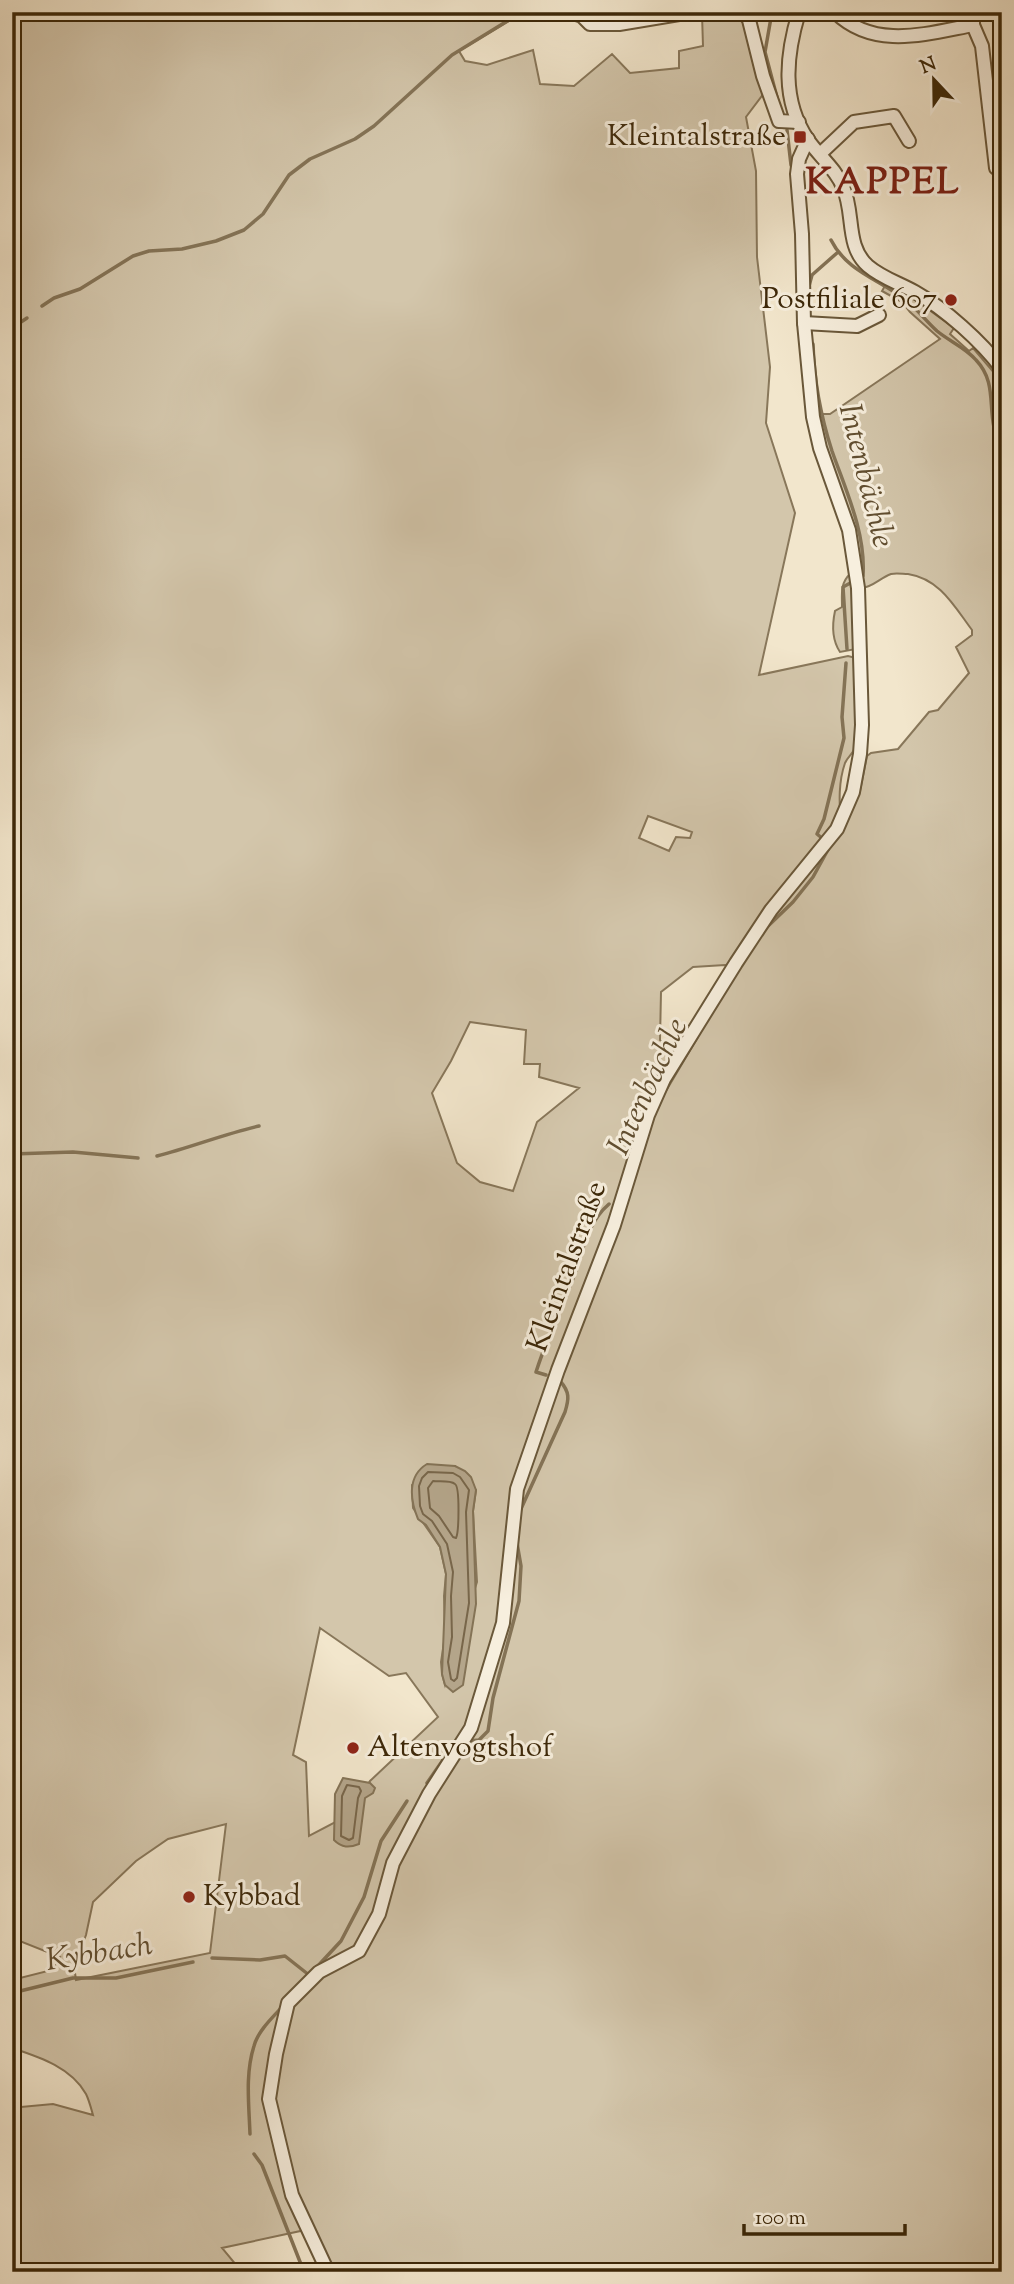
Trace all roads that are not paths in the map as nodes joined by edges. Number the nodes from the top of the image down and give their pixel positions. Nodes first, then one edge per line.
1 (570, 12) edge
2 (691, 12) edge
3 (744, 12) edge
4 (799, 12) edge
5 (835, 12) edge
6 (973, 18) edge
7 (792, 121) junction
8 (807, 139) junction
9 (909, 141) dead end
10 (820, 154) junction
11 (996, 168) dead end
12 (879, 315) dead end
13 (804, 323) junction
14 (1002, 345) edge
15 (989, 352) junction
16 (1002, 369) edge
17 (328, 2272) edge

1 - 2 street
3 - 7 street
4 - 7 street
5 - 6 street
6 - 11 street
7 - 8 street
8 - 10 street
8 - 13 street, Kleintalstraße
9 - 10 street
10 - 15 street
12 - 13 street
13 - 17 street, Kleintalstraße
14 - 15 street
15 - 16 street

